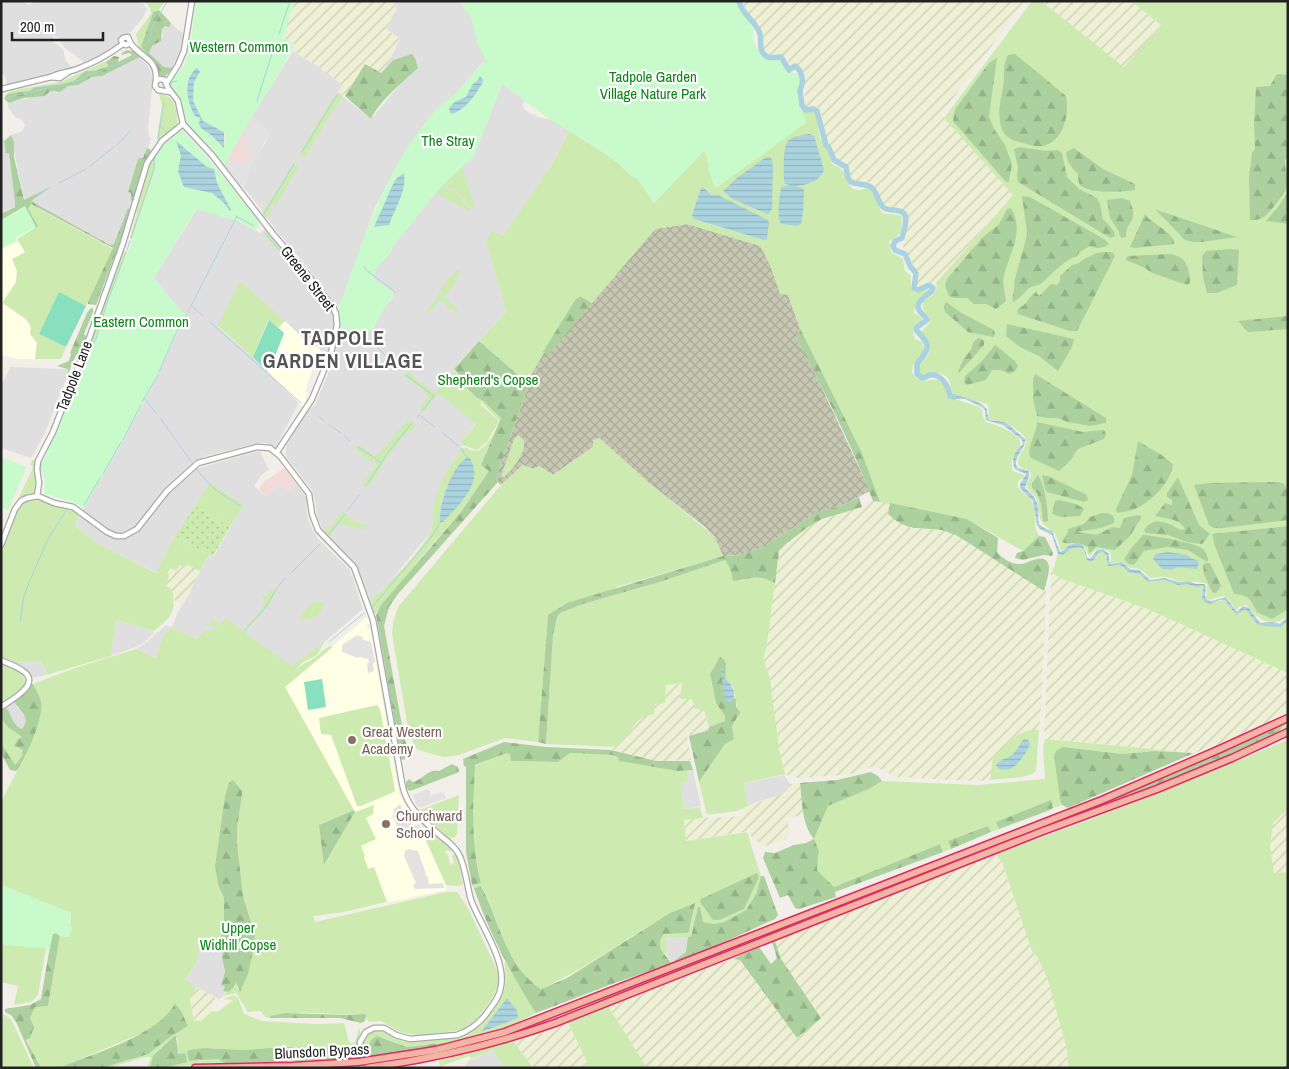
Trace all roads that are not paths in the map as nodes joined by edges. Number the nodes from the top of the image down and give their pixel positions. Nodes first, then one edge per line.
1 (192, 1) edge
2 (130, 43) junction
3 (123, 44) junction
4 (156, 73) junction
5 (156, 81) junction
6 (164, 82) junction
7 (1, 89) edge
8 (161, 90) junction
9 (171, 92) junction
10 (1, 94) edge
11 (183, 124) junction
12 (277, 452) junction
13 (37, 496) junction
14 (1, 545) edge
15 (1, 660) edge
16 (1, 707) edge
17 (1288, 718) edge
18 (1288, 732) edge
19 (449, 1051) junction
20 (363, 1065) edge
21 (195, 1068) edge

1 - 6 street
2 - 3 street
2 - 3 street
2 - 4 street
3 - 7 street
4 - 5 street
4 - 6 street
5 - 6 street
5 - 8 street
6 - 8 street
6 - 9 street
7 - 10 street
8 - 9 street
9 - 11 street
11 - 12 street, Greene Street
11 - 13 street, Tadpole Lane
12 - 13 street
12 - 20 street
13 - 14 street
15 - 16 street
17 - 19 highway
18 - 19 highway
19 - 20 highway, Blunsdon Bypass
20 - 21 highway, Blunsdon Bypass

